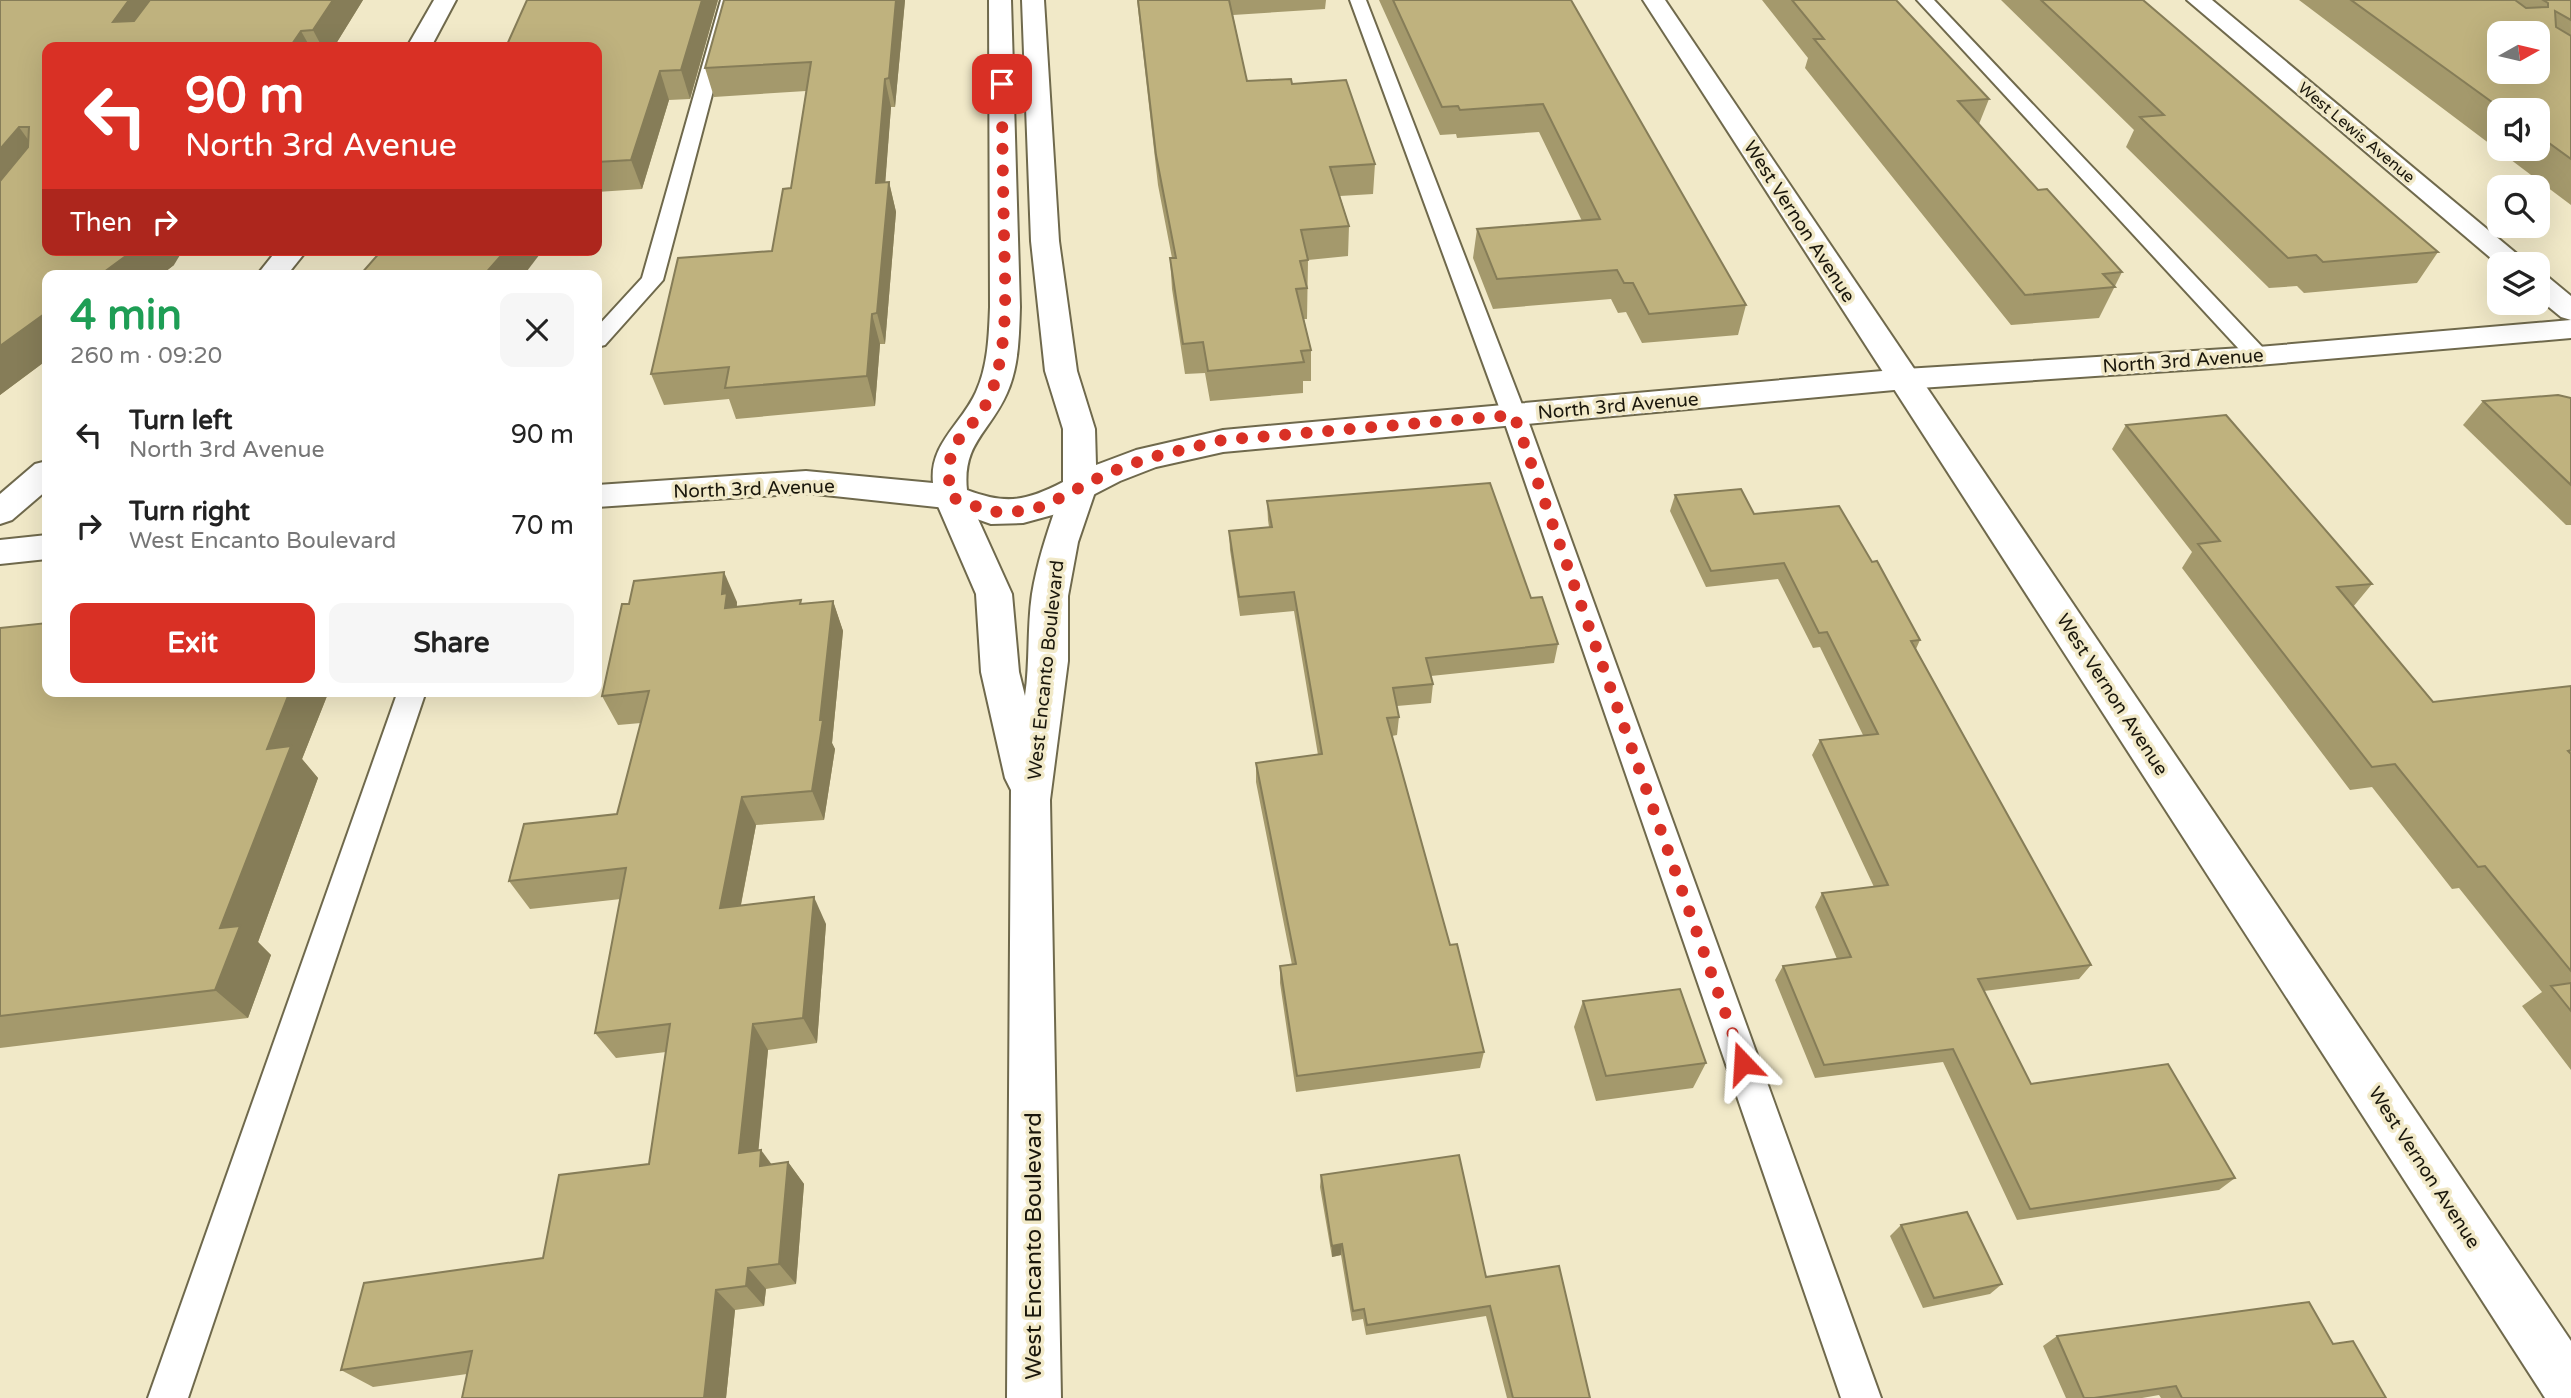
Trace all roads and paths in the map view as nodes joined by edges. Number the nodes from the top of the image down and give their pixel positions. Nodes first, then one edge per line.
1 (445, 0) edge
2 (729, 0) edge
3 (1000, 0) edge
4 (1033, 0) edge
5 (1358, 0) edge
6 (1654, 0) edge
7 (1925, 0) edge
8 (2198, 0) edge
9 (422, 42) edge
10 (2501, 252) edge
11 (288, 256) edge
12 (275, 270) edge
13 (2550, 293) edge
14 (2571, 311) edge
15 (2571, 329) edge
16 (602, 335) edge
17 (2258, 356) junction
18 (1905, 379) junction
19 (1514, 415) junction
20 (42, 476) edge
21 (1080, 486) junction
22 (602, 496) edge
23 (951, 497) junction
24 (0, 512) edge
25 (42, 548) edge
26 (0, 552) edge
27 (410, 697) edge
28 (1030, 800) junction
29 (2571, 1389) edge
30 (169, 1398) edge
31 (1034, 1398) edge
32 (1861, 1398) edge

1 - 9 street
2 - 16 lane
3 - 23 street, West Encanto Boulevard
4 - 21 street, West Encanto Boulevard
5 - 19 lane
6 - 18 street, West Vernon Avenue
7 - 17 lane
8 - 10 street, West Lewis Avenue
11 - 12 street
13 - 14 street
15 - 17 street, North 3rd Avenue
17 - 18 street, North 3rd Avenue
18 - 19 street, North 3rd Avenue
18 - 29 street, West Vernon Avenue
19 - 21 street, North 3rd Avenue
19 - 32 lane
20 - 24 street
21 - 23 street, North 3rd Avenue
21 - 28 street, West Encanto Boulevard
22 - 23 street, North 3rd Avenue
23 - 28 street, West Encanto Boulevard
25 - 26 street
27 - 30 lane
28 - 31 street, West Encanto Boulevard

